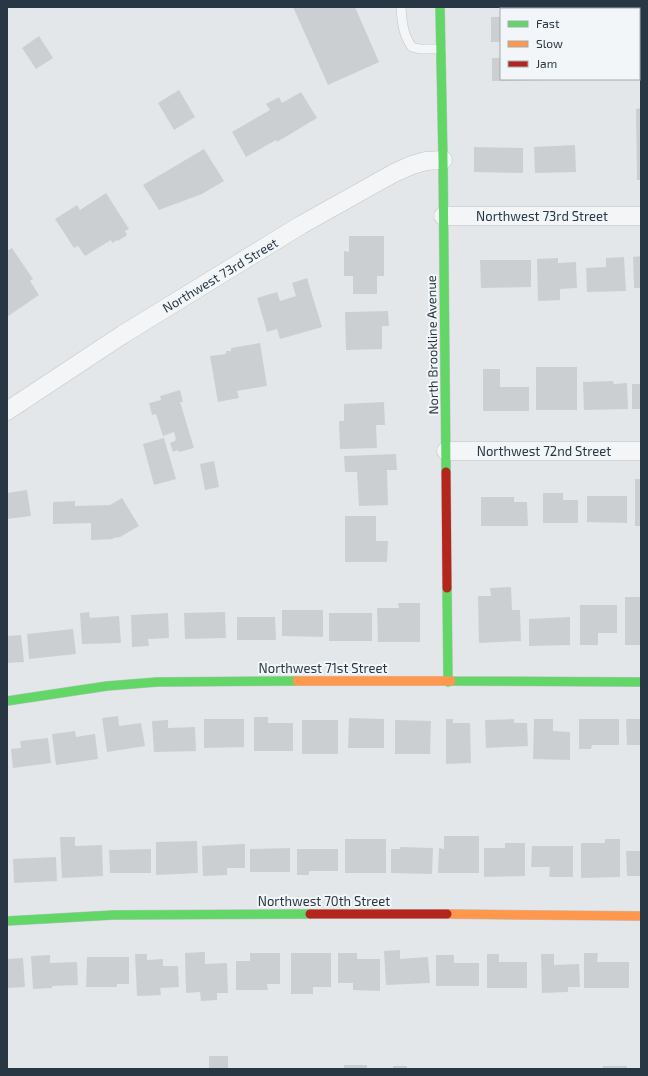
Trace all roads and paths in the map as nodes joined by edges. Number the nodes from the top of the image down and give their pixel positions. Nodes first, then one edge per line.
1 (401, 7) edge
2 (440, 7) edge
3 (441, 49) junction
4 (443, 160) junction
5 (443, 216) junction
6 (641, 216) edge
7 (7, 411) edge
8 (446, 451) junction
9 (641, 451) edge
10 (448, 682) junction
11 (641, 682) edge
12 (7, 701) edge
13 (641, 916) edge
14 (7, 921) edge

1 - 3 lane
2 - 3 street, North Brookline Avenue
3 - 4 street, North Brookline Avenue
4 - 5 street, North Brookline Avenue
4 - 7 street, Northwest 73rd Street
5 - 6 street, Northwest 73rd Street
5 - 8 street, North Brookline Avenue
8 - 9 street, Northwest 72nd Street
8 - 10 street, North Brookline Avenue
10 - 11 street, Northwest 71st Street
10 - 12 street, Northwest 71st Street
13 - 14 street, Northwest 70th Street

